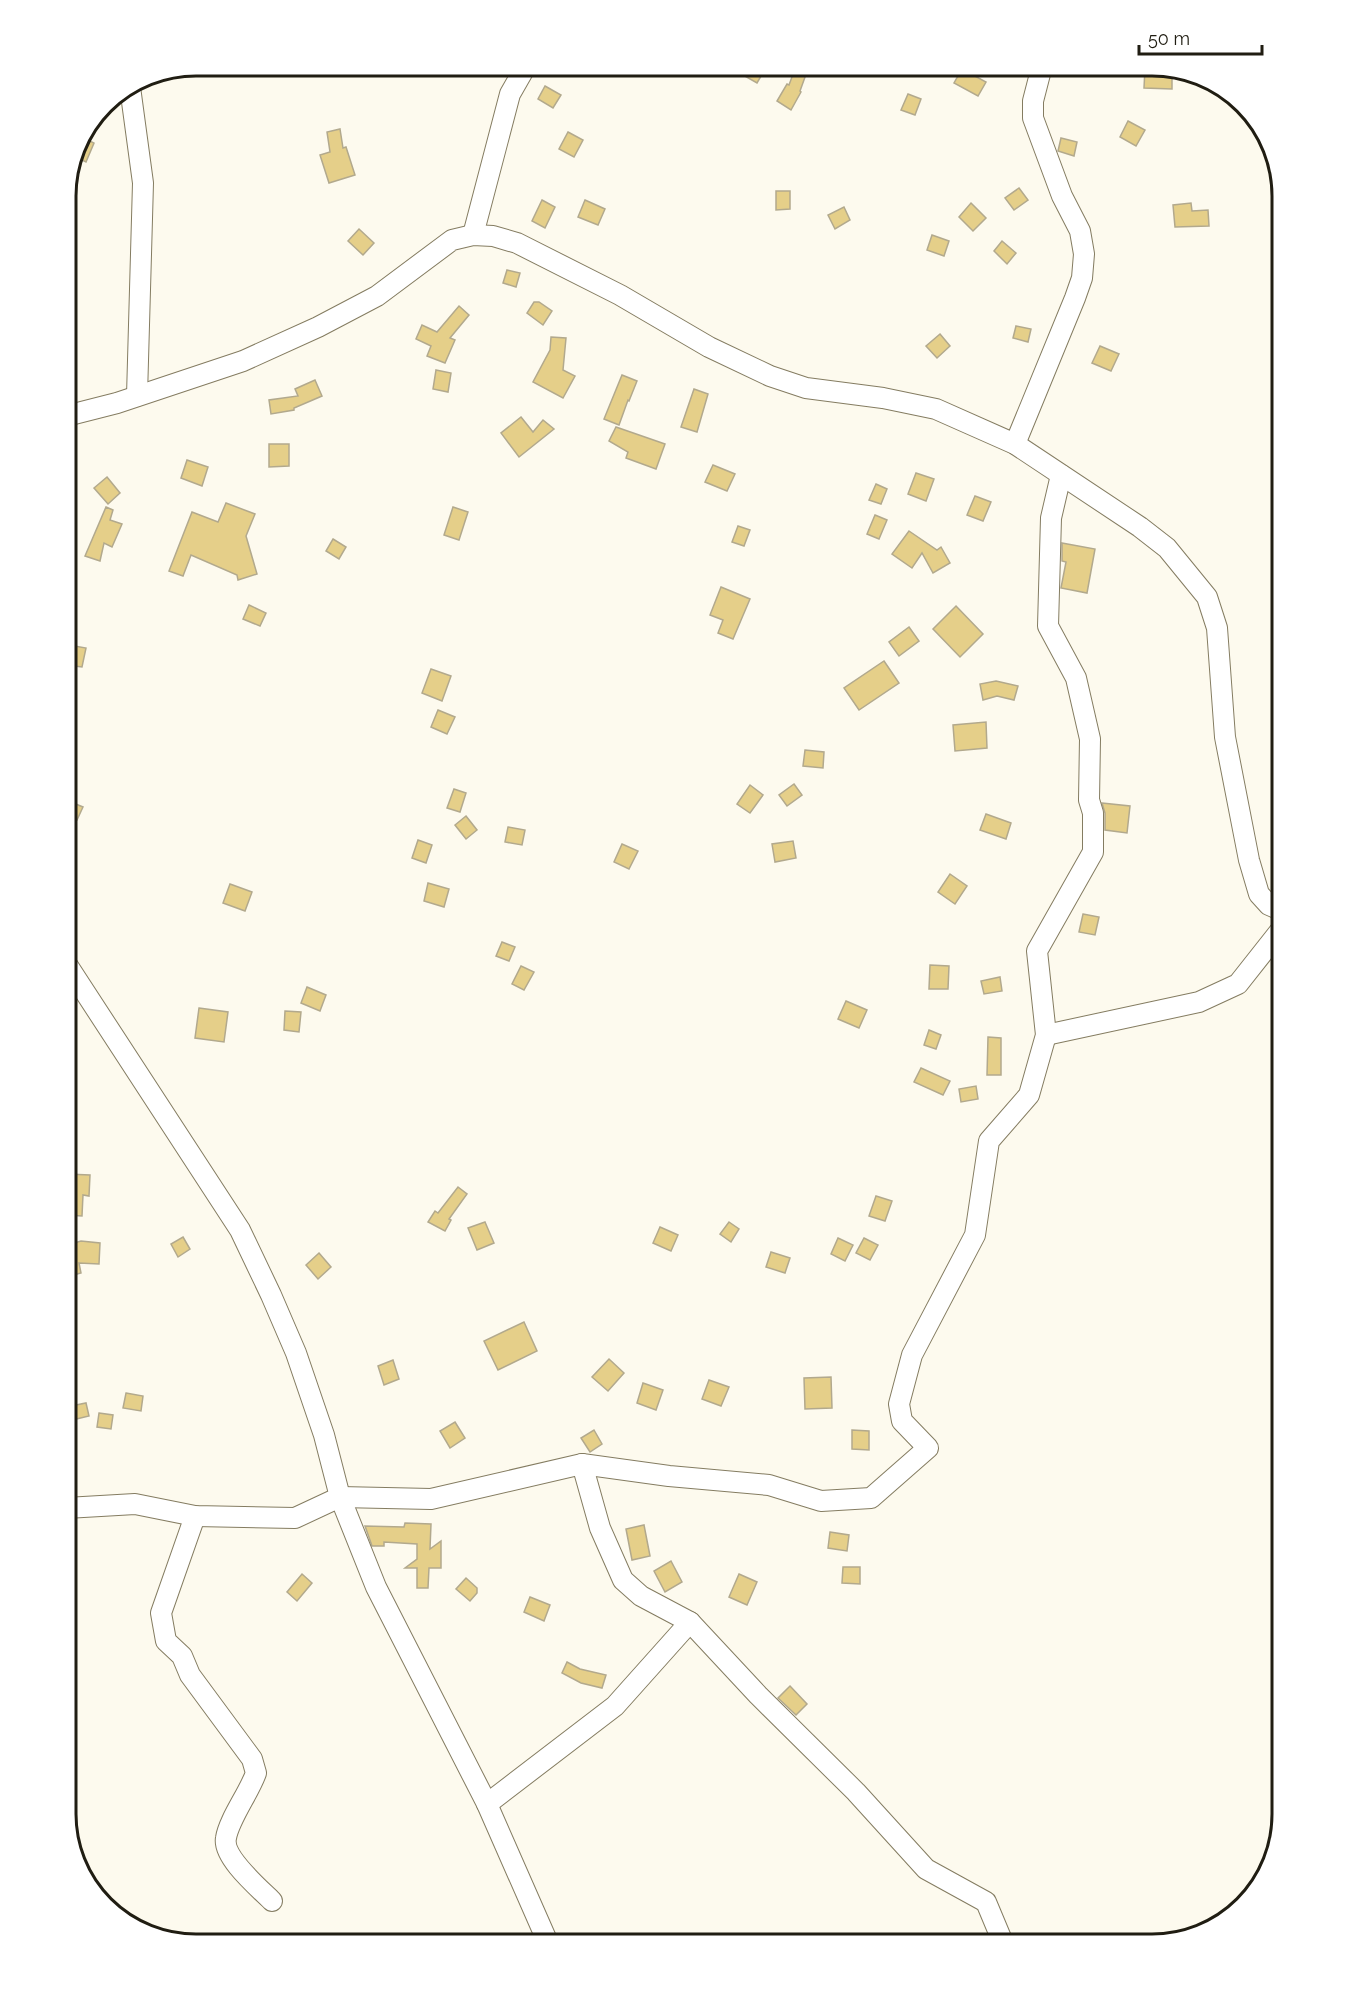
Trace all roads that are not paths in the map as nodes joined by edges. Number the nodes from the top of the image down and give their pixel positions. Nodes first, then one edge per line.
1 (520, 77) edge
2 (1039, 77) edge
3 (131, 96) edge
4 (473, 235) junction
5 (137, 396) junction
6 (77, 413) edge
7 (1015, 444) junction
8 (1061, 475) junction
9 (1272, 906) edge
10 (1272, 940) edge
11 (77, 979) edge
12 (1046, 1035) junction
13 (582, 1464) junction
14 (340, 1497) junction
15 (76, 1507) edge
16 (195, 1516) junction
17 (690, 1622) junction
18 (487, 1804) junction
19 (272, 1901) dead end
20 (544, 1934) edge
21 (999, 1934) edge

1 - 4 street
2 - 7 street
3 - 5 street
4 - 5 street
4 - 7 street
5 - 6 street
7 - 8 street
8 - 9 street
8 - 12 street
10 - 12 street
11 - 14 street
12 - 13 street
13 - 14 street
13 - 17 street
14 - 16 street
14 - 18 street
15 - 16 street
16 - 19 street
17 - 18 street
17 - 21 street
18 - 20 street

